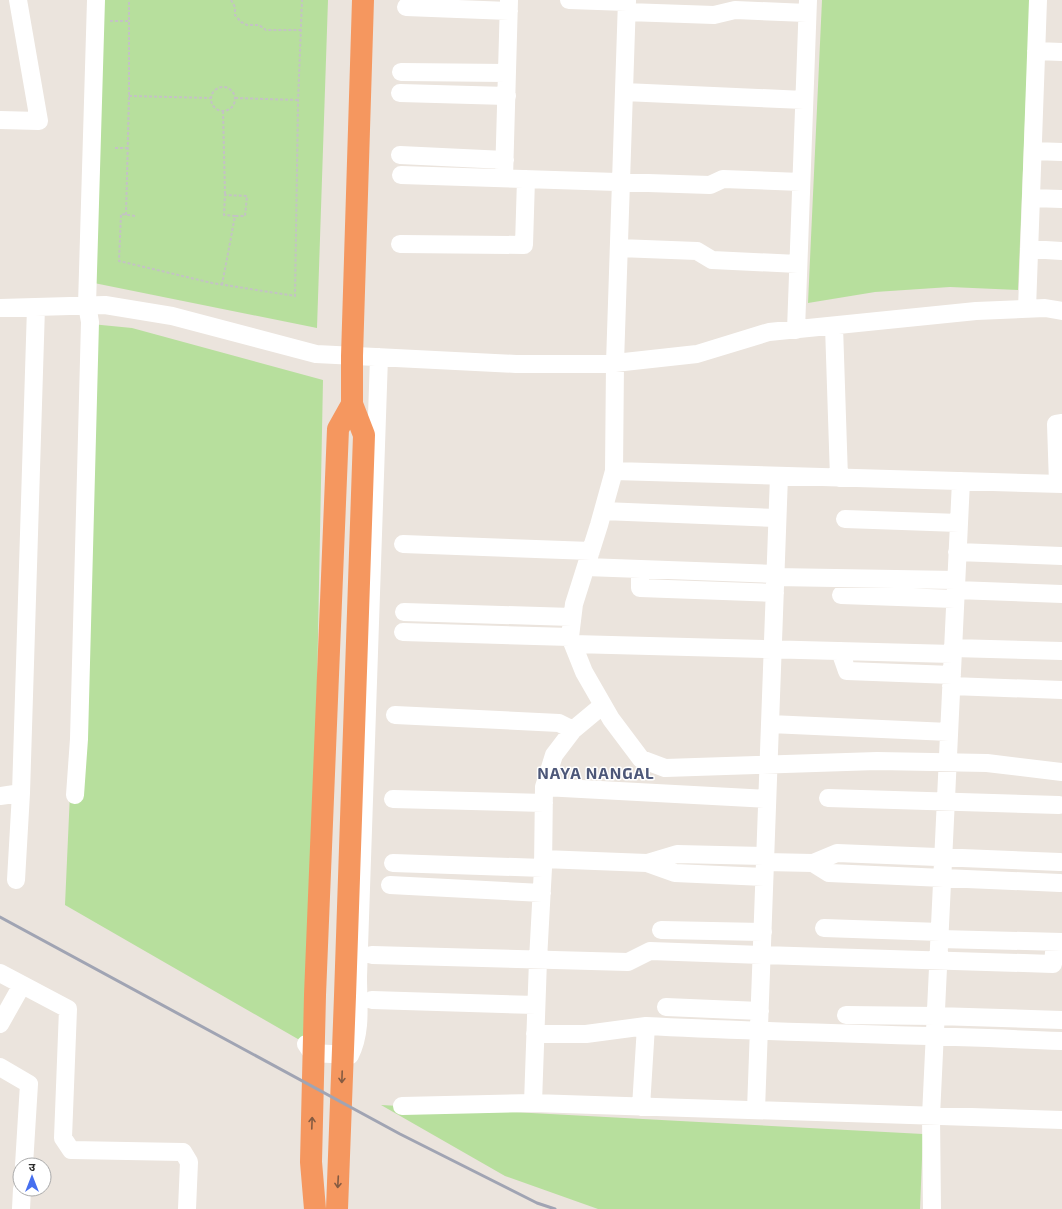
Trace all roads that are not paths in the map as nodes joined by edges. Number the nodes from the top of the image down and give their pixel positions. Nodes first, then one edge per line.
1 (18, 0) edge
2 (96, 0) edge
3 (363, 0) edge
4 (569, 0) edge
5 (1038, 0) edge
6 (509, 5) edge
7 (627, 5) edge
8 (807, 6) edge
9 (406, 7) dead end
10 (1036, 51) junction
11 (1062, 52) edge
12 (401, 72) dead end
13 (507, 73) junction
14 (400, 92) dead end
15 (624, 92) junction
16 (507, 96) junction
17 (804, 100) junction
18 (0, 120) edge
19 (1033, 151) junction
20 (1062, 152) edge
21 (400, 155) dead end
22 (505, 160) junction
23 (401, 175) dead end
24 (504, 178) junction
25 (526, 179) junction
26 (801, 182) junction
27 (621, 183) junction
28 (1031, 198) junction
29 (1062, 199) edge
30 (400, 244) dead end
31 (619, 248) junction
32 (1029, 250) junction
33 (1062, 251) edge
34 (798, 264) junction
35 (87, 305) junction
36 (36, 307) junction
37 (0, 308) edge
38 (1027, 309) junction
39 (1062, 311) edge
40 (834, 326) junction
41 (796, 330) junction
42 (352, 356) junction
43 (379, 357) junction
44 (615, 363) junction
45 (352, 404) junction
46 (1062, 423) edge
47 (337, 438) junction
48 (364, 440) junction
49 (376, 460) junction
50 (614, 471) junction
51 (779, 476) junction
52 (839, 478) junction
53 (961, 481) junction
54 (1060, 484) edge
55 (603, 511) junction
56 (777, 518) junction
57 (845, 519) dead end
58 (959, 522) junction
59 (403, 544) dead end
60 (957, 552) junction
61 (1062, 556) edge
62 (588, 559) junction
63 (775, 581) junction
64 (956, 590) junction
65 (1062, 594) edge
66 (842, 595) dead end
67 (404, 612) dead end
68 (572, 618) junction
69 (403, 632) dead end
70 (572, 640) junction
71 (772, 649) junction
72 (840, 651) junction
73 (953, 651) junction
74 (1062, 651) edge
75 (951, 680) junction
76 (1062, 690) edge
77 (604, 705) junction
78 (395, 715) dead end
79 (770, 724) junction
80 (573, 730) junction
81 (949, 732) junction
82 (948, 762) junction
83 (656, 765) junction
84 (769, 765) junction
85 (1062, 772) edge
86 (21, 793) junction
87 (655, 793) junction
88 (75, 795) dead end
89 (544, 795) junction
90 (0, 796) edge
91 (828, 798) dead end
92 (393, 799) dead end
93 (767, 799) junction
94 (946, 802) junction
95 (1059, 805) dead end
96 (943, 856) junction
97 (1060, 862) dead end
98 (393, 863) dead end
99 (813, 863) junction
100 (543, 864) junction
101 (765, 865) junction
102 (942, 878) junction
103 (16, 880) dead end
104 (1060, 883) dead end
105 (390, 885) dead end
106 (542, 893) junction
107 (824, 928) dead end
108 (661, 930) dead end
109 (763, 932) junction
110 (940, 935) junction
111 (1058, 942) edge
112 (372, 955) dead end
113 (762, 955) junction
114 (538, 960) junction
115 (938, 960) junction
116 (0, 973) edge
117 (22, 985) junction
118 (372, 1000) dead end
119 (536, 1005) junction
120 (666, 1007) dead end
121 (760, 1011) junction
122 (846, 1015) dead end
123 (936, 1016) junction
124 (1062, 1020) edge
125 (0, 1024) edge
126 (646, 1026) junction
127 (759, 1032) junction
128 (535, 1034) junction
129 (935, 1036) junction
130 (1062, 1041) edge
131 (0, 1067) edge
132 (533, 1103) junction
133 (402, 1106) dead end
134 (642, 1107) junction
135 (756, 1110) junction
136 (931, 1116) junction
137 (1062, 1120) edge
138 (24, 1157) edge
139 (22, 1197) edge
140 (21, 1209) edge
141 (187, 1209) edge
142 (315, 1209) edge
143 (337, 1209) edge
144 (932, 1209) edge

1 - 18 street
2 - 35 street
3 - 42 highway
4 - 7 street
5 - 10 street
6 - 9 street
6 - 13 street
7 - 8 street
7 - 15 street
8 - 17 street
10 - 11 street
10 - 19 street
12 - 13 street
13 - 16 street
14 - 16 street
15 - 17 street
15 - 27 street
16 - 22 street
17 - 26 street
19 - 20 street
19 - 28 street
21 - 22 street
22 - 24 street
23 - 24 street
24 - 25 street
25 - 27 street
25 - 30 street
26 - 27 street
26 - 34 street
27 - 31 street
28 - 29 street
28 - 32 street
31 - 34 street
31 - 44 street
32 - 33 street
32 - 38 street
34 - 41 street
35 - 36 street
35 - 42 street
35 - 88 street
36 - 37 street
36 - 86 street
38 - 39 street
38 - 40 street
40 - 41 street
40 - 52 street
41 - 44 street
42 - 43 street
42 - 45 highway
43 - 44 street
43 - 49 street
44 - 50 street
45 - 47 highway
45 - 48 highway
46 - 54 street
47 - 49 street
142 -> 47 highway
48 - 49 street
48 -> 143 highway
50 - 51 street
50 - 55 street
51 - 52 street
51 - 56 street
52 - 53 street
53 - 54 street
53 - 58 street
55 - 56 street
55 - 62 street
56 - 63 street
57 - 58 street
58 - 60 street
59 - 62 street
60 - 61 street
60 - 64 street
62 - 63 street
62 - 68 street
63 - 64 street
63 - 71 street
64 - 65 street
64 - 66 street
64 - 73 street
67 - 68 street
68 - 70 street
69 - 70 street
70 - 71 street
70 - 77 street
71 - 72 street
71 - 79 street
72 - 73 street
72 - 75 street
73 - 74 street
73 - 75 street
75 - 76 street
75 - 81 street
77 - 80 street
77 - 83 street
78 - 80 street
79 - 81 street
79 - 84 street
80 - 89 street
81 - 82 street
82 - 84 street
82 - 85 street
82 - 94 street
83 - 84 street
83 - 87 street
84 - 93 street
86 - 90 street
86 - 103 street
87 - 89 street
87 - 93 street
89 - 92 street
89 - 100 street
91 - 94 street
93 - 101 street
94 - 95 street
94 - 96 street
96 - 97 street
96 - 99 street
96 - 102 street
98 - 100 street
99 - 101 street
99 - 102 street
100 - 101 street
100 - 106 street
101 - 109 street
102 - 104 street
102 - 110 street
105 - 106 street
106 - 114 street
107 - 110 street
108 - 109 street
109 - 113 street
110 - 111 street
110 - 115 street
111 - 115 street
112 - 114 street
113 - 114 street
113 - 115 street
113 - 121 street
114 - 119 street
115 - 123 street
116 - 117 street
117 - 125 street
117 - 141 street
118 - 119 street
119 - 128 street
120 - 121 street
121 - 127 street
122 - 123 street
123 - 124 street
123 - 129 street
126 - 127 street
126 - 128 street
126 - 134 street
127 - 129 street
127 - 135 street
128 - 132 street
129 - 130 street
129 - 136 street
131 - 138 street
132 - 133 street
132 - 134 street
134 - 135 street
135 - 136 street
136 - 137 street
136 - 144 street
139 - 140 street

